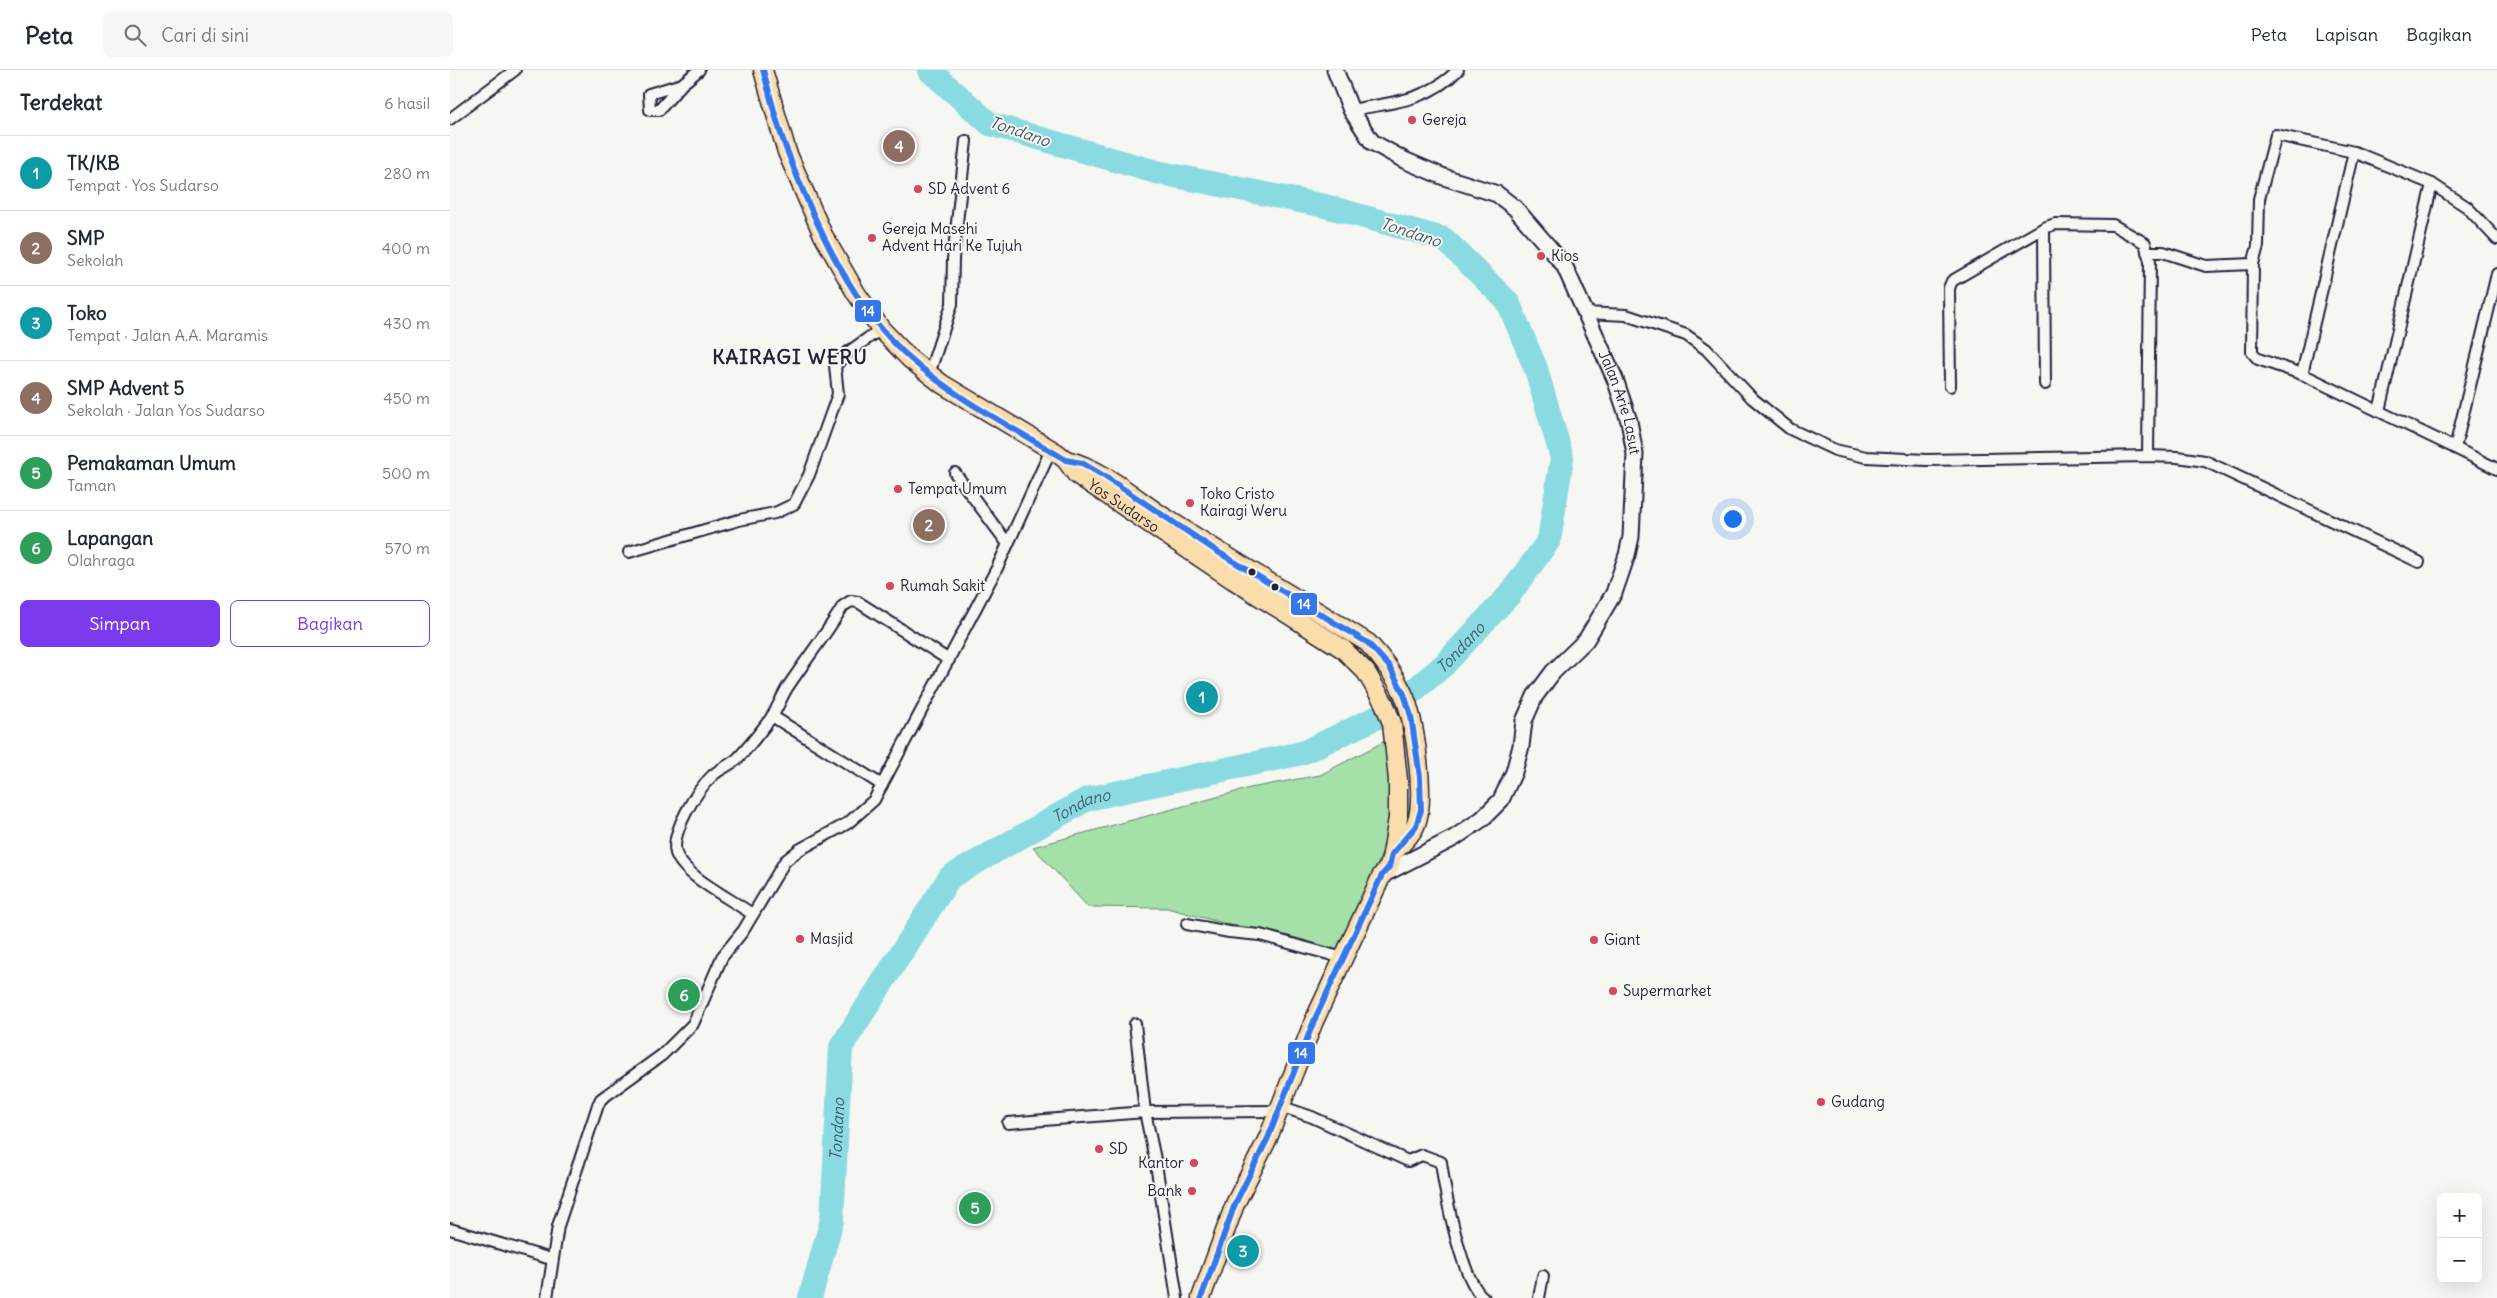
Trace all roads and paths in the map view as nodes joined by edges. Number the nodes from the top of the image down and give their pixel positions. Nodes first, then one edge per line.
1 (515, 70) edge
2 (699, 70) edge
3 (763, 70) edge
4 (1335, 70) edge
5 (1458, 70) edge
6 (682, 84) dead end
7 (1351, 110) junction
8 (450, 119) edge
9 (966, 141) dead end
10 (2354, 152) junction
11 (2432, 184) junction
12 (2044, 228) junction
13 (2497, 238) edge
14 (2147, 252) junction
15 (2253, 264) junction
16 (2497, 274) edge
17 (1586, 313) junction
18 (881, 329) junction
19 (929, 374) junction
20 (2302, 374) junction
21 (2045, 384) dead end
22 (1950, 386) dead end
23 (2379, 411) junction
24 (2455, 448) junction
25 (1051, 450) junction
26 (2148, 456) junction
27 (1066, 460) junction
28 (2497, 469) edge
29 (955, 473) dead end
30 (1008, 544) junction
31 (629, 552) dead end
32 (2419, 562) dead end
33 (949, 660) junction
34 (772, 716) junction
35 (882, 785) junction
36 (1392, 854) junction
37 (1382, 875) junction
38 (752, 914) junction
39 (1187, 924) dead end
40 (1342, 958) junction
41 (1135, 1024) dead end
42 (1280, 1109) junction
43 (1145, 1112) junction
44 (1008, 1123) dead end
45 (450, 1229) edge
46 (551, 1260) junction
47 (1543, 1276) dead end
48 (547, 1298) edge
49 (1177, 1298) edge
50 (1201, 1298) edge
51 (1484, 1298) edge
52 (1540, 1298) edge

1 - 8 street
2 - 6 street
3 - 18 highway
4 - 7 main road, Jalan Arie Lasut
5 - 7 street
7 - 17 main road, Jalan Arie Lasut
9 - 19 street
10 - 11 street
10 - 15 street
10 - 20 street
11 - 13 street
11 - 23 street
12 - 14 street
12 - 21 street
12 - 22 street
14 - 15 street
14 - 26 street
15 - 20 street
16 - 24 street
17 - 26 street
17 - 37 main road, Jalan Arie Lasut
18 - 19 highway
18 - 31 street
19 - 25 highway
20 - 23 street
23 - 24 street
24 - 28 street
25 - 27 highway
25 - 30 street
26 - 32 street
27 - 36 highway, Yos Sudarso
27 - 36 highway, Yos Sudarso
29 - 30 street
30 - 33 street
33 - 34 street
33 - 35 street
34 - 35 street
34 - 38 street
35 - 38 street
36 - 37 highway, Yos Sudarso
37 - 40 highway, Yos Sudarso
38 - 46 street
39 - 40 street
40 - 42 highway, Yos Sudarso
41 - 43 street
42 - 43 street
42 - 50 highway, Yos Sudarso
42 - 51 street
43 - 44 street
43 - 49 street
45 - 46 street
46 - 48 street
47 - 52 street

